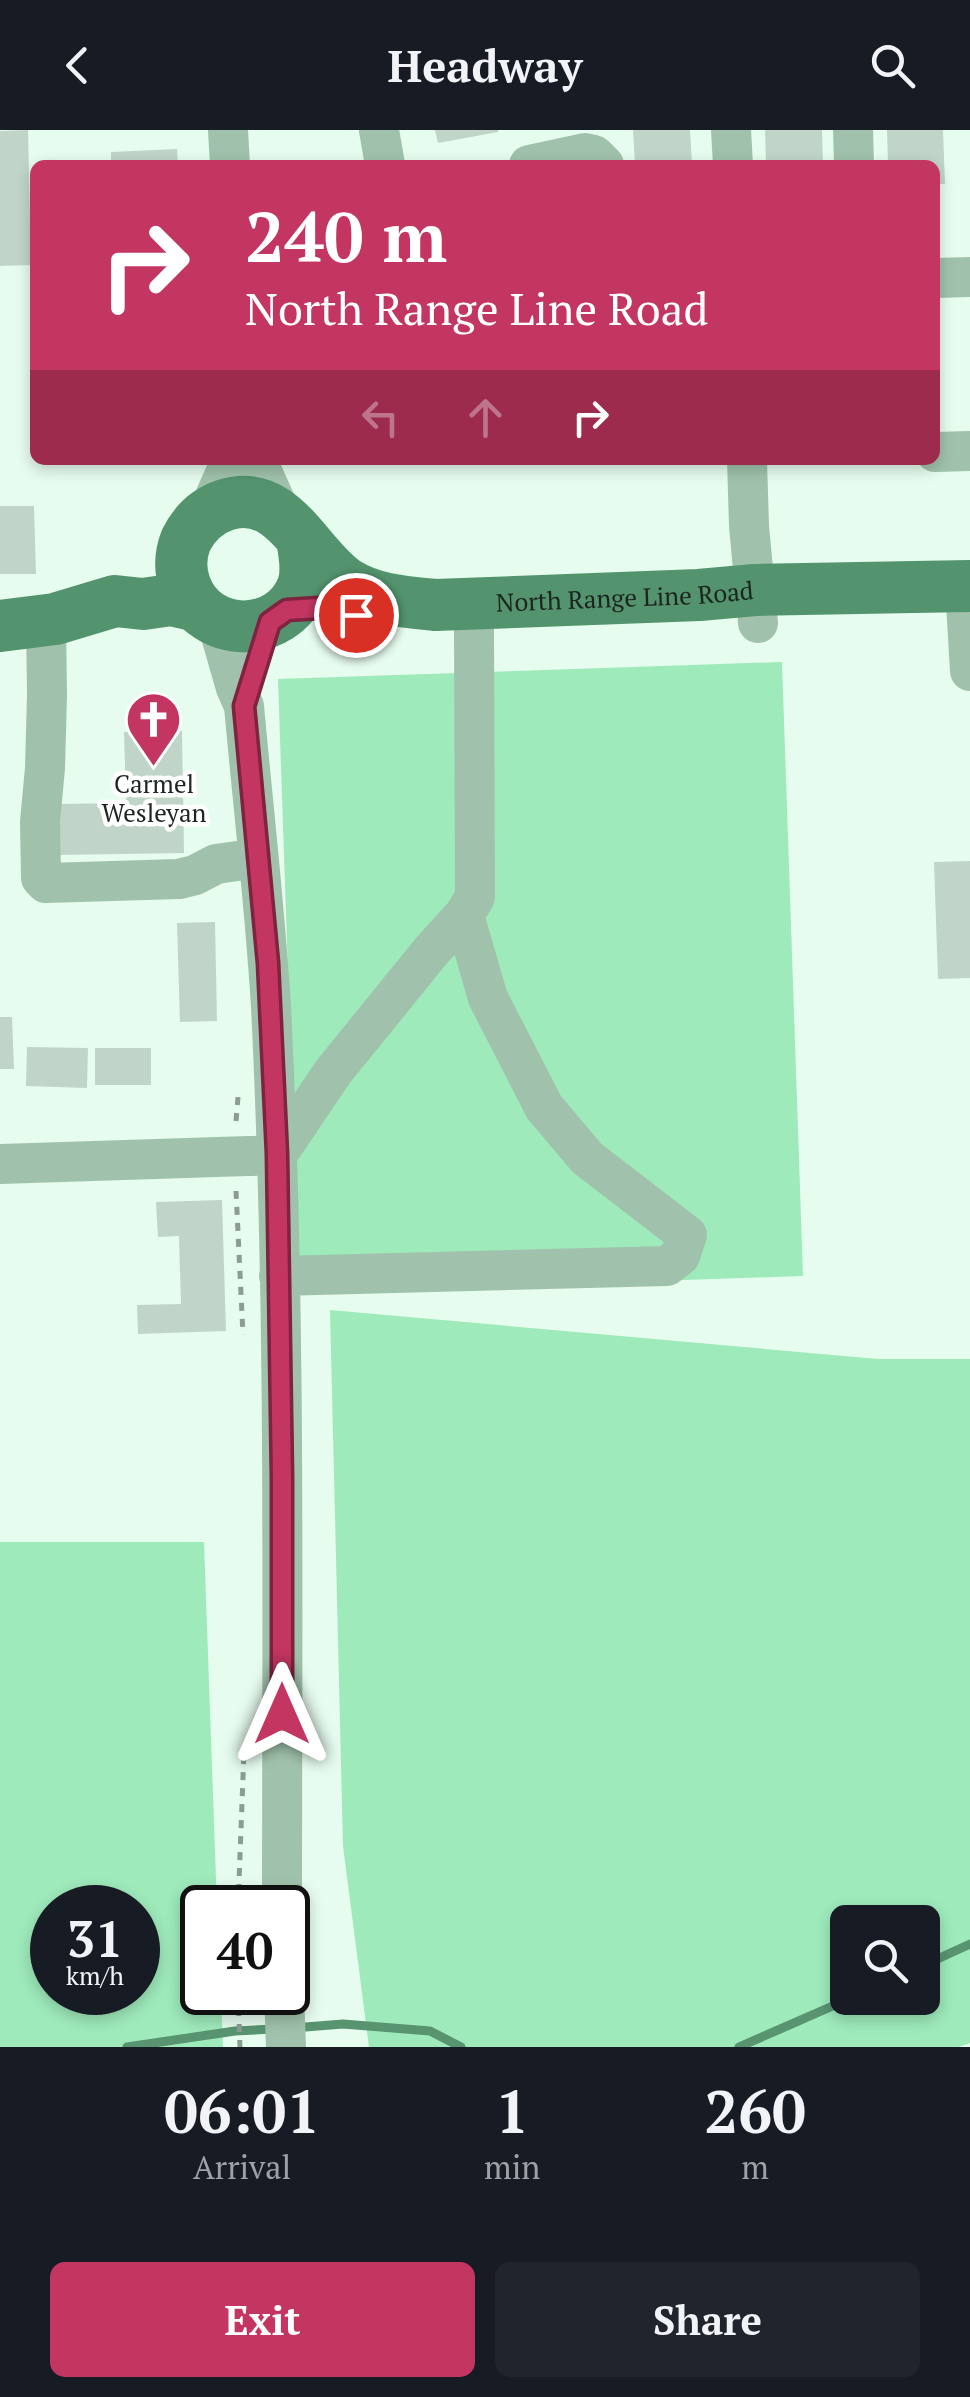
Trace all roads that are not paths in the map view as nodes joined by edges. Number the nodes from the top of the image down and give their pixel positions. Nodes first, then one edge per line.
1 (228, 130) edge
2 (379, 130) edge
3 (731, 130) edge
4 (853, 130) edge
5 (230, 160) edge
6 (384, 160) edge
7 (552, 160) edge
8 (599, 160) edge
9 (732, 160) edge
10 (854, 160) edge
11 (970, 277) edge
12 (940, 278) edge
13 (970, 451) edge
14 (940, 452) edge
15 (228, 465) edge
16 (261, 465) edge
17 (747, 465) edge
18 (292, 527) junction
19 (196, 530) junction
20 (115, 601) junction
21 (756, 606) junction
22 (207, 614) junction
23 (278, 616) junction
24 (968, 618) edge
25 (23, 623) edge
26 (474, 629) junction
27 (244, 706) junction
28 (258, 858) junction
29 (464, 915) junction
30 (277, 1154) junction
31 (0, 1164) edge
32 (279, 1276) junction
33 (282, 1885) edge
34 (285, 2015) edge
35 (286, 2047) edge

1 - 5 street
2 - 6 street
3 - 9 street
4 - 10 street
7 - 8 street
11 - 12 street
13 - 14 street
15 - 19 street
16 - 18 street
17 - 21 street
18 - 19 main road
18 - 21 main road, North Range Line Road
18 - 23 main road
19 - 20 main road
19 - 22 main road
20 - 22 main road
20 - 25 main road
21 - 24 main road, North Range Line Road
21 - 26 main road, North Range Line Road
22 - 23 main road
22 - 27 street
23 - 26 main road, North Range Line Road
23 - 27 street
25 - 28 street
26 - 29 street
27 - 28 street
28 - 30 street
29 - 30 street
29 - 32 street
30 - 31 street
30 - 32 street
32 - 33 street
34 - 35 street

